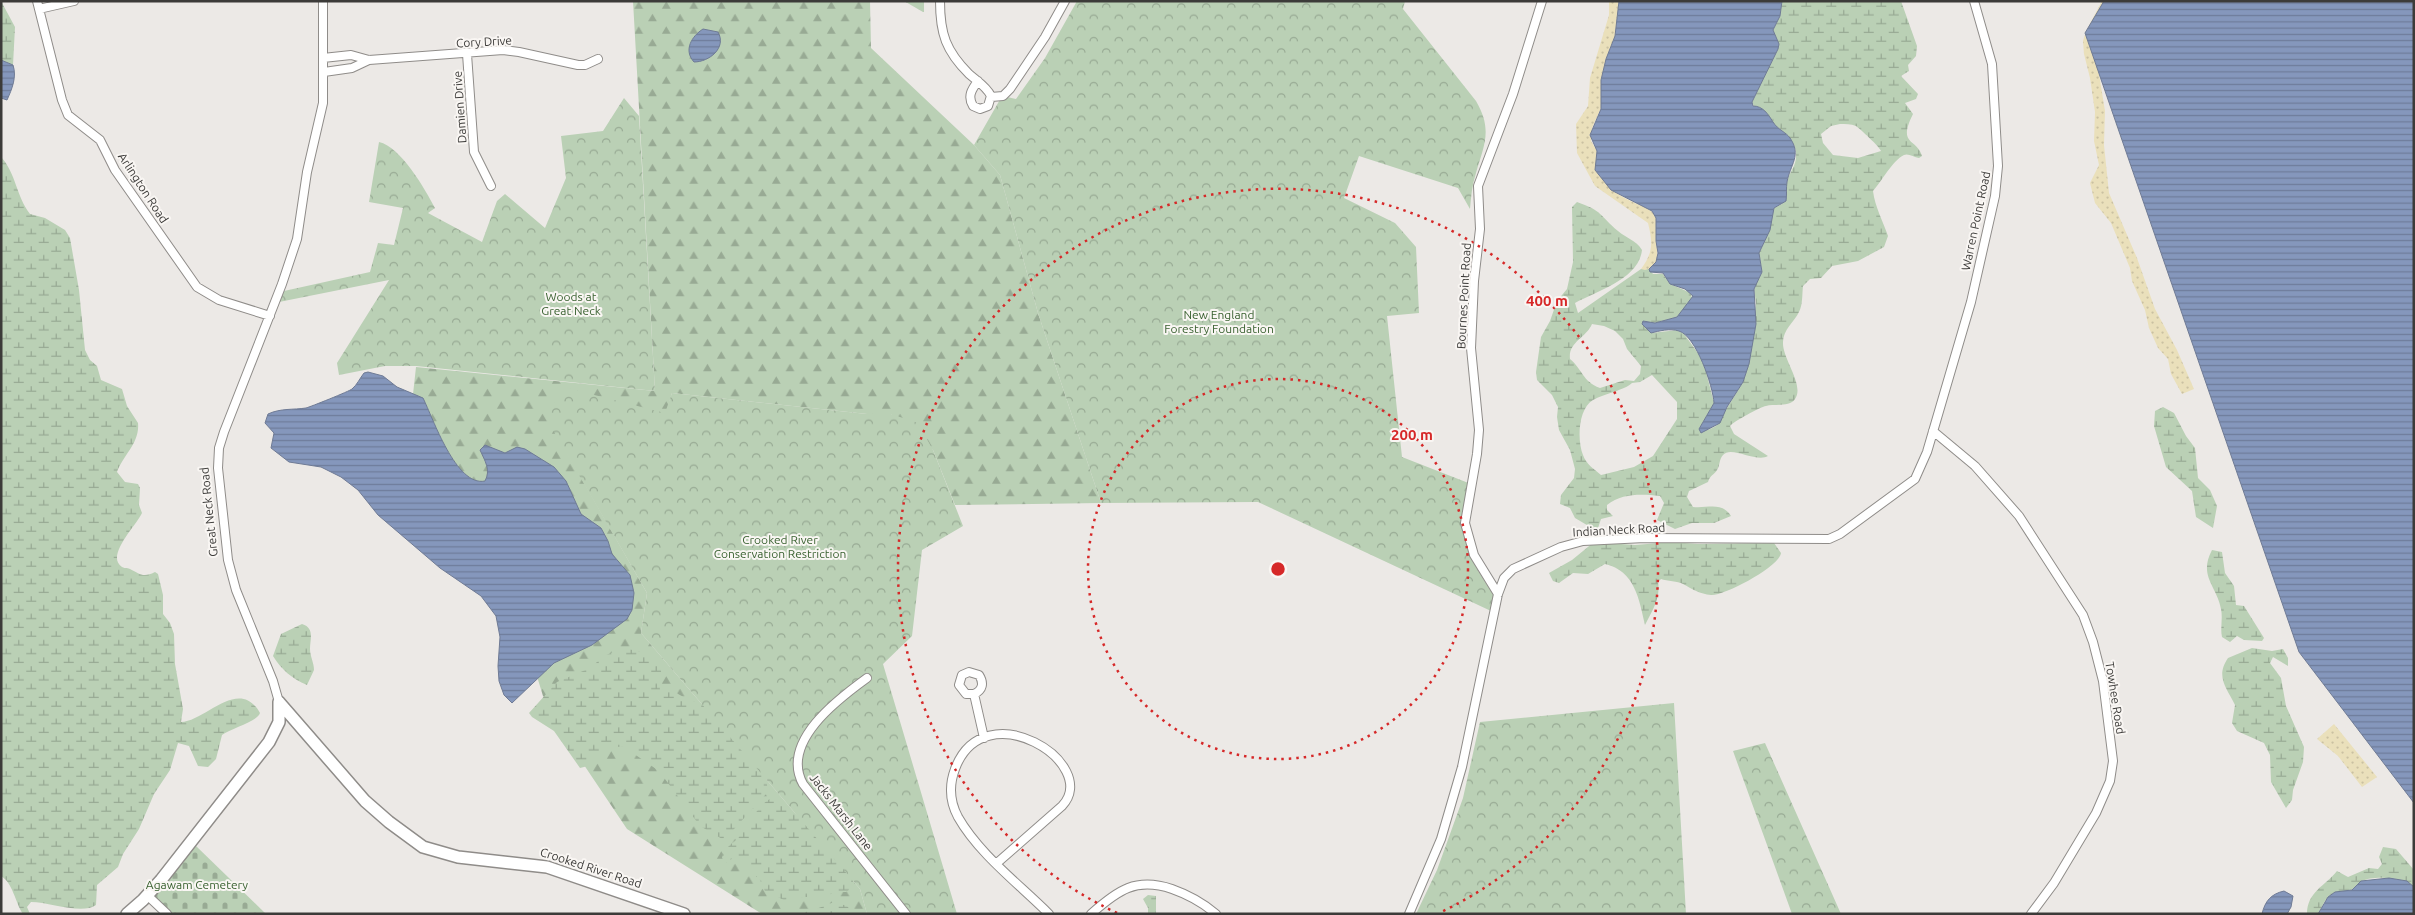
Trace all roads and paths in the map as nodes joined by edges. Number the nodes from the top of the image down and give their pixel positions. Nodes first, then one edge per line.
1 (74, 1) edge
2 (323, 1) edge
3 (940, 1) edge
4 (1066, 1) edge
5 (1542, 1) edge
6 (1974, 1) edge
7 (38, 5) edge
8 (467, 54) junction
9 (323, 58) junction
10 (598, 59) dead end
11 (369, 60) junction
12 (324, 72) junction
13 (978, 81) junction
14 (991, 97) junction
15 (491, 186) dead end
16 (270, 316) junction
17 (1954, 355) joint
18 (1933, 431) junction
19 (1498, 594) junction
20 (867, 678) dead end
21 (974, 694) dead end
22 (279, 702) junction
23 (984, 738) junction
24 (997, 863) junction
25 (148, 896) junction
26 (127, 914) edge
27 (166, 914) edge
28 (684, 914) edge
29 (906, 914) edge
30 (1049, 914) edge
31 (1091, 914) edge
32 (1216, 914) edge
33 (1409, 914) edge
34 (2031, 914) edge

1 - 7 street
2 - 9 street, Great Neck Road
3 - 13 street
4 - 14 street
5 - 19 street, Bournes Point Road
6 - 17 street, Warren Point Road
7 - 16 street, Arlington Road
8 - 10 street, Cory Drive
8 - 11 street, Cory Drive
8 - 15 street, Damien Drive
9 - 11 street, Cory Drive
9 - 12 street, Great Neck Road
11 - 12 street, Cory Drive
12 - 16 street, Great Neck Road
13 - 14 street
13 - 14 street
16 - 22 street, Great Neck Road
17 - 18 street, Indian Neck Road
18 - 19 street, Indian Neck Road
18 - 34 street, Towhee Road
19 - 33 street, Indian Neck Road
20 - 29 street, Jacks Marsh Lane
21 - 23 street
22 - 25 street, Great Neck Road
22 - 28 street, Crooked River Road
23 - 24 street
23 - 24 street
24 - 30 street
25 - 26 street, Great Neck Road
25 - 27 street
31 - 32 street

